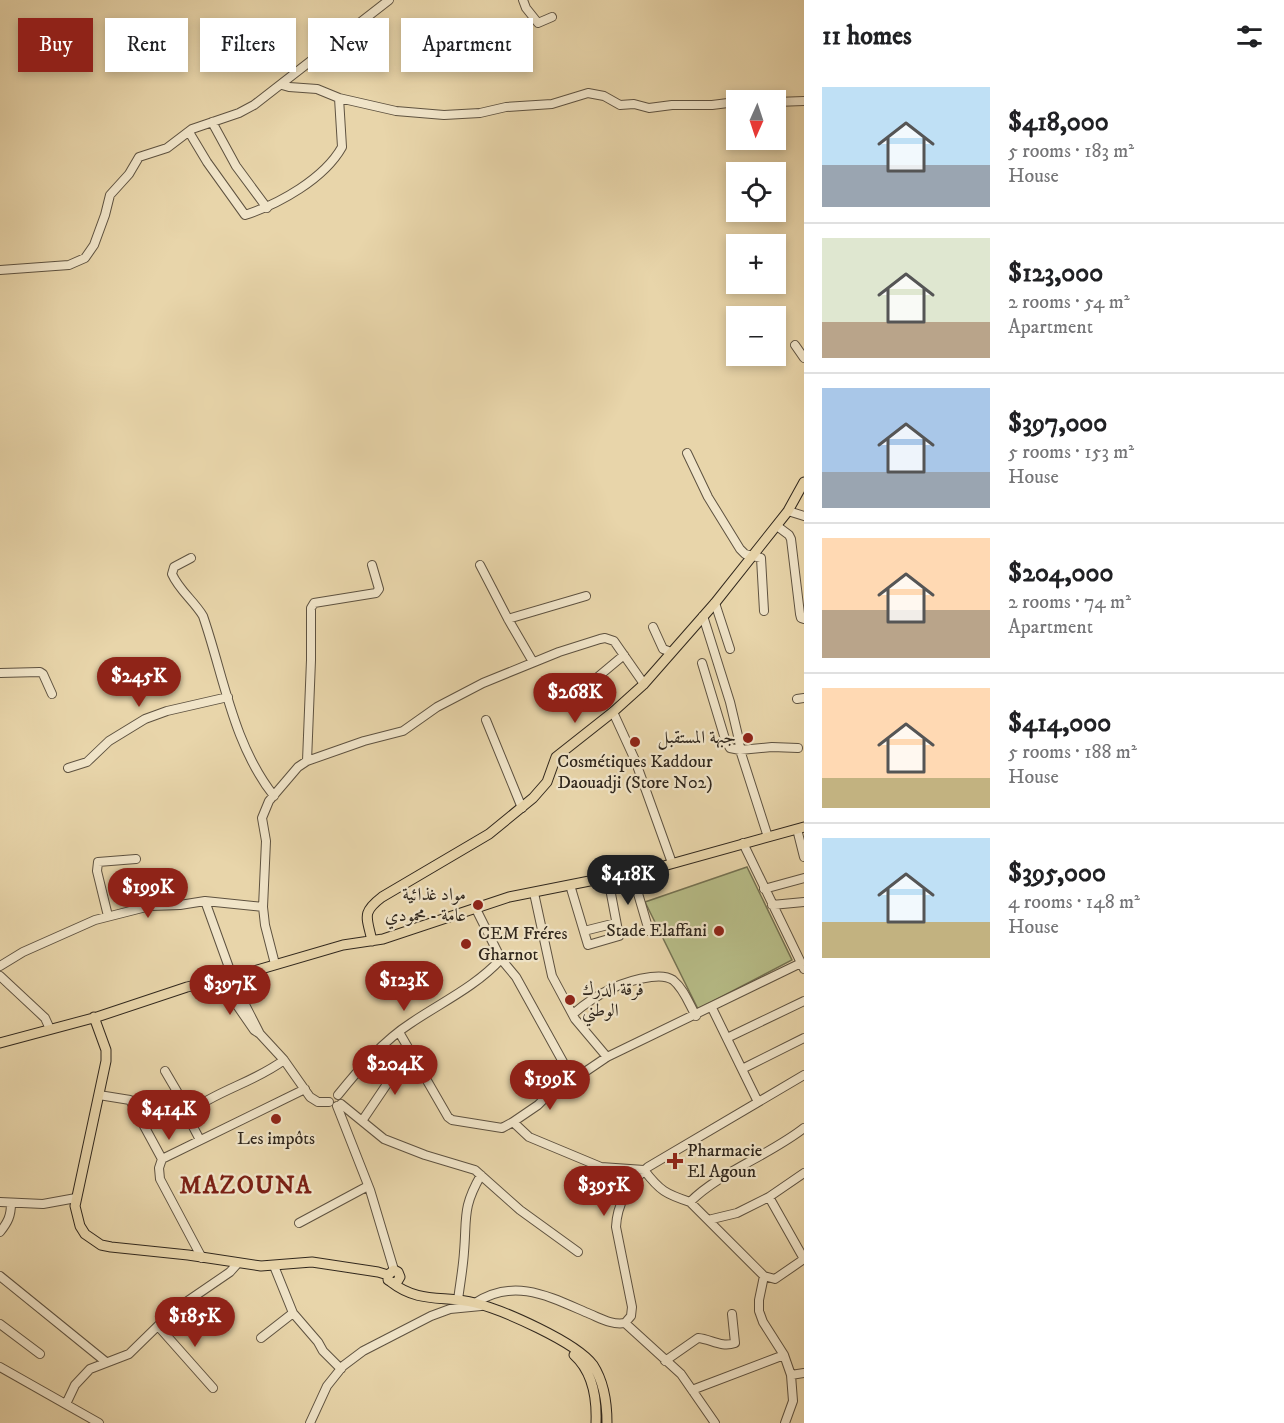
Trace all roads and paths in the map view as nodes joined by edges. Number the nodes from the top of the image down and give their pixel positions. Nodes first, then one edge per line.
1 (389, 0) edge
2 (523, 0) edge
3 (552, 17) dead end
4 (282, 85) junction
5 (339, 98) junction
6 (804, 101) edge
7 (786, 102) edge
8 (726, 103) edge
9 (212, 122) junction
10 (189, 132) junction
11 (267, 208) junction
12 (0, 270) edge
13 (795, 345) dead end
14 (804, 358) edge
15 (687, 453) dead end
16 (804, 482) edge
17 (788, 511) junction
18 (804, 516) edge
19 (777, 526) junction
20 (754, 555) junction
21 (191, 558) dead end
22 (372, 565) dead end
23 (480, 565) dead end
24 (586, 596) dead end
25 (715, 603) junction
26 (764, 611) dead end
27 (704, 616) junction
28 (508, 619) junction
29 (804, 619) edge
30 (653, 627) dead end
31 (730, 649) dead end
32 (671, 652) junction
33 (624, 655) junction
34 (532, 662) junction
35 (702, 663) dead end
36 (0, 673) edge
37 (644, 684) junction
38 (581, 691) dead end
39 (52, 694) dead end
40 (228, 697) junction
41 (613, 712) junction
42 (486, 720) dead end
43 (798, 748) dead end
44 (740, 750) junction
45 (307, 760) junction
46 (68, 768) dead end
47 (274, 796) junction
48 (522, 808) junction
49 (800, 828) edge
50 (768, 837) junction
51 (743, 843) junction
52 (804, 857) edge
53 (136, 859) dead end
54 (672, 863) junction
55 (632, 873) junction
56 (608, 878) junction
57 (804, 878) edge
58 (570, 885) junction
59 (764, 889) junction
60 (534, 893) junction
61 (205, 901) junction
62 (803, 903) edge
63 (772, 905) junction
64 (263, 907) junction
65 (476, 909) junction
66 (108, 916) junction
67 (616, 923) junction
68 (584, 931) junction
69 (649, 931) dead end
70 (372, 941) junction
71 (501, 958) junction
72 (275, 964) junction
73 (0, 966) edge
74 (803, 966) edge
75 (0, 976) edge
76 (228, 978) junction
77 (804, 1001) edge
78 (712, 1008) junction
79 (573, 1014) junction
80 (696, 1016) junction
81 (94, 1017) junction
82 (50, 1029) junction
83 (399, 1032) junction
84 (727, 1038) junction
85 (804, 1038) edge
86 (0, 1043) edge
87 (607, 1057) junction
88 (284, 1060) junction
89 (416, 1060) junction
90 (742, 1069) junction
91 (165, 1071) dead end
92 (804, 1076) edge
93 (573, 1080) junction
94 (305, 1089) junction
95 (99, 1095) junction
96 (338, 1095) junction
97 (182, 1100) junction
98 (329, 1102) junction
99 (758, 1102) junction
100 (339, 1105) junction
101 (189, 1112) junction
102 (362, 1121) junction
103 (513, 1122) junction
104 (143, 1124) junction
105 (804, 1128) edge
106 (200, 1140) junction
107 (162, 1159) junction
108 (644, 1170) junction
109 (804, 1173) edge
110 (481, 1174) junction
111 (368, 1186) junction
112 (769, 1197) junction
113 (76, 1198) junction
114 (0, 1202) edge
115 (690, 1202) junction
116 (11, 1203) junction
117 (708, 1220) junction
118 (299, 1222) dead end
119 (0, 1232) edge
120 (578, 1252) dead end
121 (202, 1258) junction
122 (804, 1259) edge
123 (238, 1263) junction
124 (274, 1266) junction
125 (0, 1276) edge
126 (393, 1276) junction
127 (764, 1276) junction
128 (458, 1300) junction
129 (479, 1304) junction
130 (293, 1312) junction
131 (732, 1314) dead end
132 (625, 1323) junction
133 (0, 1324) edge
134 (158, 1326) junction
135 (261, 1338) dead end
136 (556, 1339) junction
137 (40, 1354) dead end
138 (783, 1355) junction
139 (665, 1361) junction
140 (106, 1362) junction
141 (0, 1367) edge
142 (341, 1369) junction
143 (804, 1373) edge
144 (791, 1375) junction
145 (213, 1388) dead end
146 (692, 1390) junction
147 (66, 1404) junction
148 (99, 1423) edge
149 (310, 1423) edge
150 (596, 1423) edge
151 (607, 1423) edge
152 (715, 1423) edge
153 (785, 1423) edge

1 - 4 street
2 - 3 street
4 - 5 street
4 - 9 street
5 - 8 street
5 - 11 street
6 - 7 street
9 - 10 street
9 - 11 street
10 - 11 street
10 - 12 street
13 - 14 street
15 - 20 street
16 - 17 main road
17 - 18 street
17 - 19 main road
19 - 20 main road
19 - 29 street
20 - 25 main road
20 - 26 street
21 - 40 street
22 - 45 street
23 - 28 street
24 - 28 street
25 - 27 main road
25 - 31 street
27 - 32 main road
27 - 44 street
28 - 34 street
30 - 32 street
32 - 37 main road
33 - 34 street
33 - 37 street
33 - 38 street
34 - 45 street
35 - 44 street
36 - 39 street
37 - 41 main road
40 - 46 street
40 - 47 street
41 - 48 main road
41 - 54 street
42 - 48 street
43 - 44 street
44 - 50 street
45 - 47 street
47 - 64 street
48 - 70 main road
49 - 50 main road
49 - 52 street
50 - 51 main road
51 - 54 main road
51 - 59 street
53 - 66 street
54 - 55 main road
55 - 56 main road
55 - 69 street
56 - 58 main road
56 - 67 street
57 - 59 street
58 - 60 main road
58 - 68 street
59 - 63 street
60 - 65 main road
60 - 79 street
61 - 64 street
61 - 66 street
61 - 76 street
62 - 63 street
63 - 74 street
64 - 72 street
65 - 70 main road
65 - 71 street
66 - 73 street
67 - 68 street
67 - 68 street
70 - 72 main road
71 - 83 street
71 - 93 street
72 - 76 main road
74 - 78 street
75 - 82 street
76 - 81 main road
76 - 88 street
77 - 84 street
78 - 80 street
78 - 84 street
79 - 80 street
79 - 87 street
80 - 87 street
81 - 82 main road
81 - 95 main road
82 - 86 main road
83 - 89 street
83 - 96 street
84 - 90 street
85 - 90 street
87 - 93 street
88 - 94 street
88 - 101 street
89 - 102 street
89 - 103 street
90 - 99 street
91 - 97 street
92 - 99 street
93 - 103 street
94 - 98 street
94 - 106 street
95 - 104 street
95 - 113 main road
96 - 98 street
96 - 100 street
97 - 101 street
97 - 104 street
98 - 100 street
99 - 108 street
100 - 102 street
100 - 111 street
101 - 106 street
102 - 110 street
103 - 108 street
104 - 107 street
105 - 115 street
106 - 107 street
107 - 121 street
108 - 115 street
108 - 132 street
109 - 112 street
110 - 120 street
110 - 128 street
111 - 118 street
111 - 126 street
112 - 117 street
112 - 122 street
113 - 116 street
113 - 121 main road
114 - 116 street
115 - 117 street
116 - 119 street
117 - 127 street
121 - 123 main road
122 - 127 street
123 - 124 main road
123 - 134 street
124 - 126 main road
124 - 130 street
125 - 140 street
126 - 128 main road
127 - 138 street
128 - 129 main road
129 - 132 street
129 - 136 main road
129 - 142 street
130 - 135 street
130 - 142 street
131 - 139 street
132 - 139 street
133 - 137 street
134 - 140 street
134 - 145 street
136 - 150 main road
136 - 151 main road
138 - 144 street
138 - 146 street
139 - 146 street
140 - 147 street
141 - 147 street
142 - 149 street
143 - 144 street
144 - 153 street
146 - 152 street
147 - 148 street

